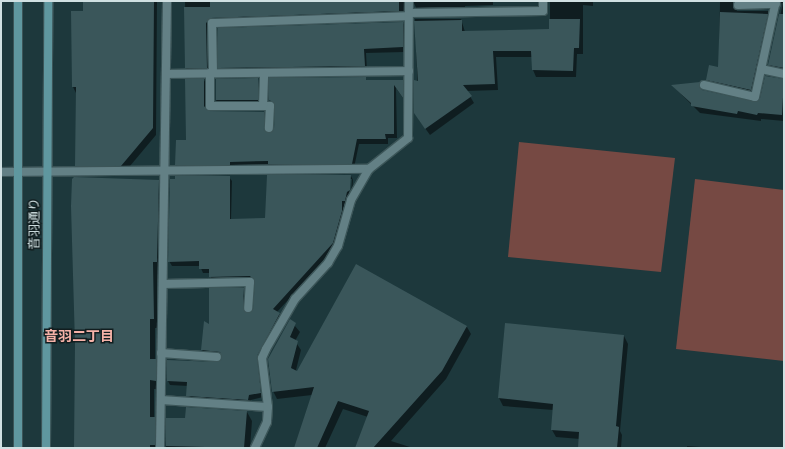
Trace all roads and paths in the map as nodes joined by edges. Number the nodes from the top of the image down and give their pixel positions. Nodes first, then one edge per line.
1 (18, 1) edge
2 (48, 1) edge
3 (167, 1) edge
4 (410, 1) edge
5 (543, 1) edge
6 (776, 3) edge
7 (738, 5) dead end
8 (409, 15) junction
9 (762, 69) junction
10 (409, 71) junction
11 (212, 73) junction
12 (264, 73) junction
13 (166, 74) junction
14 (784, 74) edge
15 (704, 85) dead end
16 (263, 106) junction
17 (270, 128) dead end
18 (369, 169) junction
19 (165, 170) junction
20 (47, 171) junction
21 (1, 172) edge
22 (18, 172) junction
23 (163, 284) junction
24 (248, 308) dead end
25 (162, 353) junction
26 (217, 356) dead end
27 (161, 400) junction
28 (268, 407) junction
29 (18, 448) edge
30 (46, 448) edge
31 (160, 448) edge
32 (255, 448) edge

1 - 22 main road, 音羽通り
2 - 20 main road, 音羽通り
3 - 13 street
4 - 8 street
5 - 8 street
6 - 7 street
6 - 9 street
8 - 10 street
8 - 11 street
9 - 14 street
9 - 15 street
10 - 12 street
10 - 18 street
11 - 12 street
11 - 13 street
11 - 16 street
12 - 16 street
13 - 19 street
16 - 17 street
18 - 19 street
18 - 28 street
19 - 20 street
19 - 23 street
20 - 22 street
20 - 30 main road, 音羽通り
21 - 22 street
22 - 29 main road, 音羽通り
23 - 24 street
23 - 25 street
25 - 26 street
25 - 27 street
27 - 28 street
27 - 31 street
28 - 32 street

